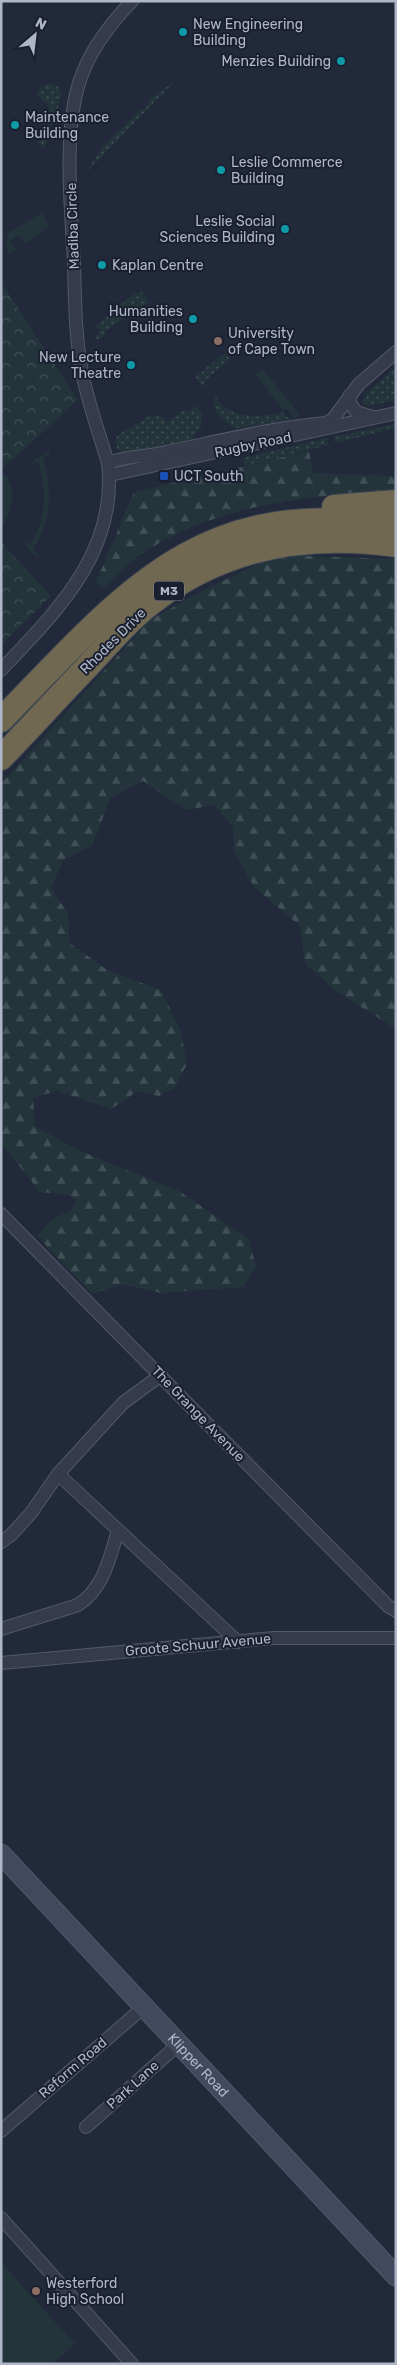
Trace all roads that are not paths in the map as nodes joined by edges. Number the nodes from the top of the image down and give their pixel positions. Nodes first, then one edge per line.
1 (132, 1) edge
2 (396, 352) edge
3 (350, 395) junction
4 (396, 413) edge
5 (378, 418) junction
6 (109, 469) junction
7 (396, 502) edge
8 (396, 526) edge
9 (396, 545) edge
10 (105, 614) junction
11 (1, 670) edge
12 (1, 720) edge
13 (1, 758) edge
14 (1, 1214) edge
15 (161, 1375) junction
16 (58, 1474) junction
17 (118, 1531) junction
18 (1, 1542) edge
19 (396, 1611) edge
20 (1, 1629) edge
21 (396, 1638) edge
22 (238, 1642) junction
23 (1, 1663) edge
24 (1, 1854) edge
25 (145, 2006) junction
26 (180, 2043) junction
27 (86, 2126) dead end
28 (1, 2131) edge
29 (1, 2218) edge
30 (396, 2276) edge
31 (132, 2364) edge

1 - 6 street, Madiba Circle
2 - 3 street, Rugby Road
3 - 5 street
3 - 6 street, Rugby Road
4 - 5 street, Rugby Road
5 - 6 street, Rugby Road
6 - 11 street
7 - 10 highway
8 - 10 highway, Rhodes Drive / M3
9 - 13 highway, Rhodes Drive / M3
10 - 12 highway, Rhodes Drive / M3
14 - 15 street, The Grange Avenue
15 - 16 street
15 - 19 street, The Grange Avenue
16 - 17 street
16 - 18 street
17 - 20 street
17 - 22 street
21 - 22 street, Groote Schuur Avenue
22 - 23 street, Groote Schuur Avenue
24 - 25 main road, Klipper Road
25 - 26 main road, Klipper Road
25 - 28 street, Reform Road
26 - 27 street, Park Lane
26 - 30 main road, Klipper Road
29 - 31 street

